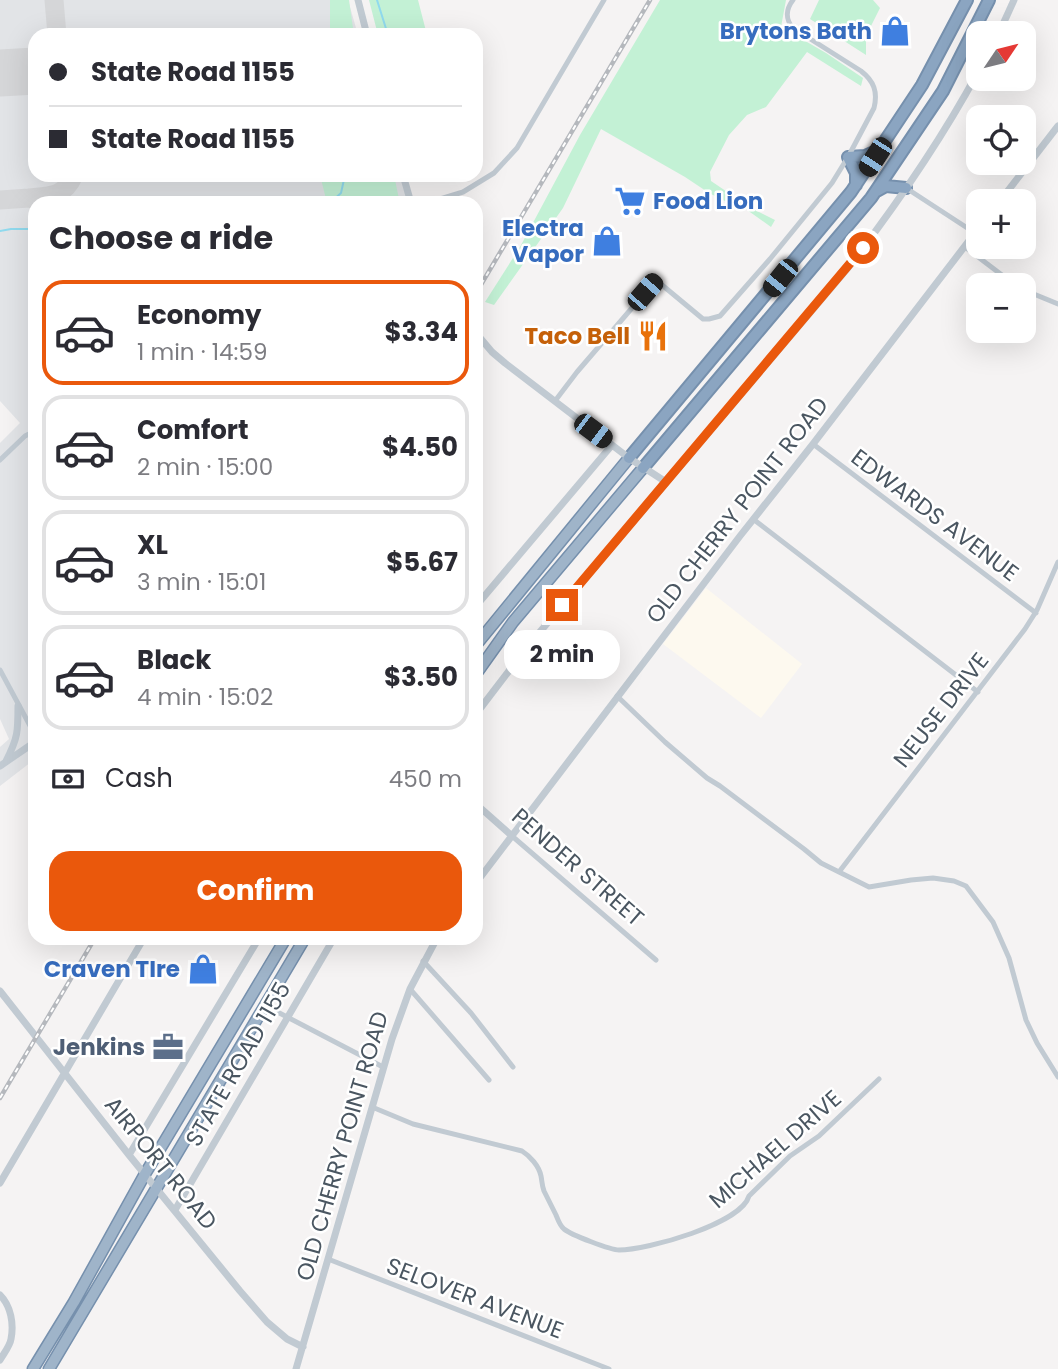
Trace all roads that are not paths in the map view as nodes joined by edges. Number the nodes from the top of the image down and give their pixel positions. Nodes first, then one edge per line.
1 (358, 0) edge
2 (604, 0) edge
3 (793, 0) edge
4 (967, 0) edge
5 (989, 0) edge
6 (1014, 0) edge
7 (1004, 21) edge
8 (365, 28) edge
9 (967, 91) edge
10 (1058, 126) edge
11 (880, 149) junction
12 (848, 157) junction
13 (898, 158) junction
14 (483, 179) edge
15 (478, 182) edge
16 (856, 185) junction
17 (905, 188) junction
18 (1009, 189) edge
19 (448, 196) edge
20 (871, 198) junction
21 (966, 224) edge
22 (965, 247) joint
23 (999, 273) edge
24 (1036, 295) edge
25 (1058, 304) edge
26 (483, 341) edge
27 (555, 401) junction
28 (28, 434) edge
29 (813, 444) junction
30 (612, 445) junction
31 (629, 458) junction
32 (0, 460) edge
33 (643, 468) junction
34 (666, 482) junction
35 (753, 519) junction
36 (1058, 562) edge
37 (483, 598) edge
38 (1036, 613) junction
39 (483, 636) edge
40 (483, 664) edge
41 (0, 670) edge
42 (978, 692) junction
43 (617, 696) junction
44 (483, 705) edge
45 (19, 706) junction
46 (28, 722) edge
47 (28, 747) edge
48 (3, 764) edge
49 (483, 810) edge
50 (512, 836) junction
51 (839, 872) junction
52 (483, 874) edge
53 (140, 945) edge
54 (255, 945) edge
55 (282, 945) edge
56 (301, 945) edge
57 (330, 945) edge
58 (433, 945) edge
59 (656, 960) dead end
60 (424, 961) junction
61 (410, 989) junction
62 (0, 991) edge
63 (266, 1006) junction
64 (288, 1017) junction
65 (383, 1067) junction
66 (513, 1067) dead end
67 (65, 1074) junction
68 (1058, 1077) edge
69 (879, 1079) dead end
70 (489, 1080) dead end
71 (372, 1107) junction
72 (129, 1155) junction
73 (145, 1174) junction
74 (0, 1183) edge
75 (157, 1189) junction
76 (175, 1210) junction
77 (328, 1259) junction
78 (0, 1295) edge
79 (303, 1347) junction
80 (0, 1360) edge
81 (33, 1369) edge
82 (49, 1369) edge
83 (296, 1369) edge
84 (609, 1369) edge

1 - 8 street
2 - 14 street
3 - 12 street
4 - 11 highway
5 - 13 highway
6 - 7 street
9 - 17 street
10 - 18 street
11 - 12 highway
11 - 16 highway
12 - 16 highway
12 - 27 street
13 - 17 highway
13 - 20 highway
15 - 19 street
16 - 31 highway
17 - 20 highway
17 - 21 street
17 - 34 street
20 - 33 highway
22 - 23 street
22 - 29 street, OLD CHERRY POINT ROAD
24 - 25 street
26 - 27 street
27 - 30 street
28 - 32 street
29 - 35 street, OLD CHERRY POINT ROAD
29 - 38 street, EDWARDS AVENUE
30 - 31 street
30 - 37 street
31 - 33 street
31 - 39 highway
33 - 34 street
33 - 40 highway
34 - 44 street
35 - 42 street
35 - 43 street, OLD CHERRY POINT ROAD
36 - 38 street, NEUSE DRIVE
38 - 42 street, NEUSE DRIVE
41 - 45 street
42 - 51 street, NEUSE DRIVE
43 - 50 street, OLD CHERRY POINT ROAD
43 - 51 street
45 - 46 street
45 - 48 street
47 - 48 street
49 - 50 street, PENDER STREET
50 - 52 street, OLD CHERRY POINT ROAD
50 - 59 street, PENDER STREET
51 - 68 street
53 - 67 street
54 - 72 street
55 - 73 highway
56 - 63 highway
57 - 64 street, STATE ROAD 1155
58 - 60 street, OLD CHERRY POINT ROAD
60 - 61 street, OLD CHERRY POINT ROAD
60 - 66 street
61 - 65 street, OLD CHERRY POINT ROAD
61 - 70 street
62 - 67 street, AIRPORT ROAD
63 - 64 street
63 - 75 highway
64 - 65 street
64 - 76 street, STATE ROAD 1155
65 - 71 street, OLD CHERRY POINT ROAD
67 - 72 street, AIRPORT ROAD
67 - 74 street
69 - 71 street, MICHAEL DRIVE
71 - 77 street, OLD CHERRY POINT ROAD
72 - 73 street, AIRPORT ROAD
73 - 75 street, AIRPORT ROAD
73 - 81 highway
75 - 76 street, AIRPORT ROAD
75 - 82 highway
76 - 79 street, AIRPORT ROAD
77 - 79 street, OLD CHERRY POINT ROAD
77 - 84 street, SELOVER AVENUE
78 - 80 street
79 - 83 street, OLD CHERRY POINT ROAD

